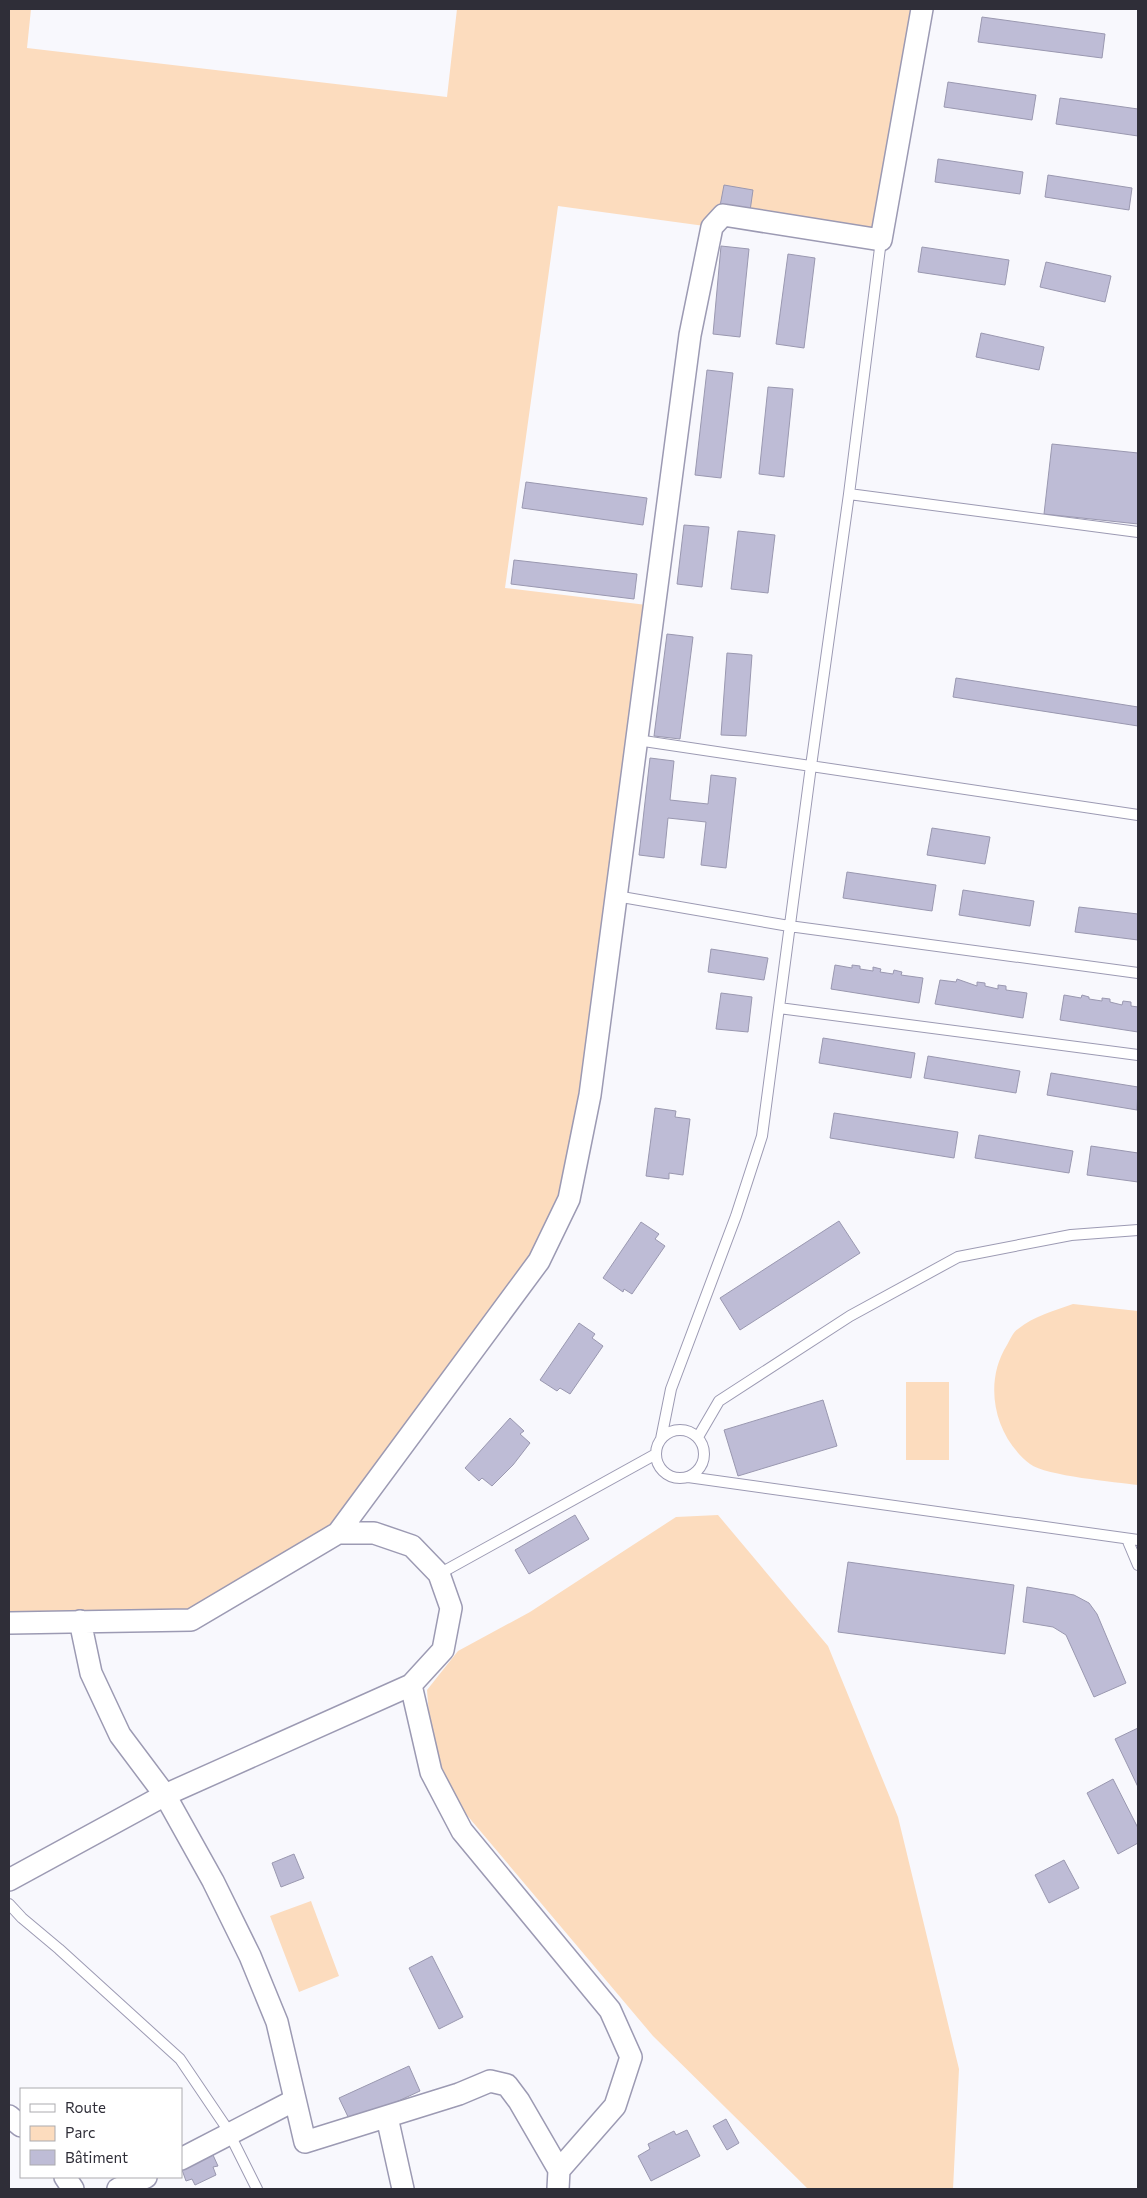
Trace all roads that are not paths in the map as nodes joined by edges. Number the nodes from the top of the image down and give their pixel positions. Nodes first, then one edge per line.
1 (922, 9) edge
2 (881, 240) junction
3 (849, 494) junction
4 (1138, 532) edge
5 (637, 740) junction
6 (811, 766) junction
7 (1138, 815) edge
8 (616, 896) junction
9 (789, 926) junction
10 (1138, 973) edge
11 (779, 1008) junction
12 (1138, 1055) edge
13 (1138, 1230) edge
14 (698, 1437) junction
15 (661, 1439) junction
16 (656, 1454) junction
17 (688, 1477) junction
18 (338, 1533) junction
19 (1127, 1539) junction
20 (1138, 1540) edge
21 (1138, 1565) edge
22 (439, 1574) junction
23 (80, 1621) junction
24 (9, 1623) edge
25 (411, 1685) junction
26 (165, 1795) junction
27 (9, 1880) edge
28 (9, 1904) edge
29 (295, 2100) junction
30 (9, 2116) edge
31 (386, 2117) junction
32 (20, 2125) edge
33 (182, 2158) edge
34 (66, 2178) edge
35 (144, 2178) edge
36 (558, 2180) edge
37 (73, 2189) edge
38 (118, 2189) edge
39 (257, 2189) edge
40 (403, 2189) edge

1 - 2 street
2 - 3 lane
2 - 5 street
3 - 4 lane
3 - 6 lane
5 - 6 lane
5 - 8 street
6 - 7 lane
6 - 9 lane
8 - 9 lane
8 - 18 street
9 - 10 lane
9 - 11 lane
11 - 12 lane
11 - 15 lane
13 - 14 lane
14 - 15 lane
14 - 17 lane
15 - 16 lane
16 - 17 lane
16 - 22 lane
17 - 19 lane
18 - 22 street
18 - 23 street
19 - 20 lane
19 - 21 lane
22 - 25 street
23 - 24 street
23 - 26 street
25 - 26 street
25 - 36 street
26 - 27 street
26 - 29 street
28 - 39 lane
29 - 31 street
29 - 33 street
30 - 32 street
31 - 36 street
31 - 40 street
34 - 37 street
35 - 38 street

